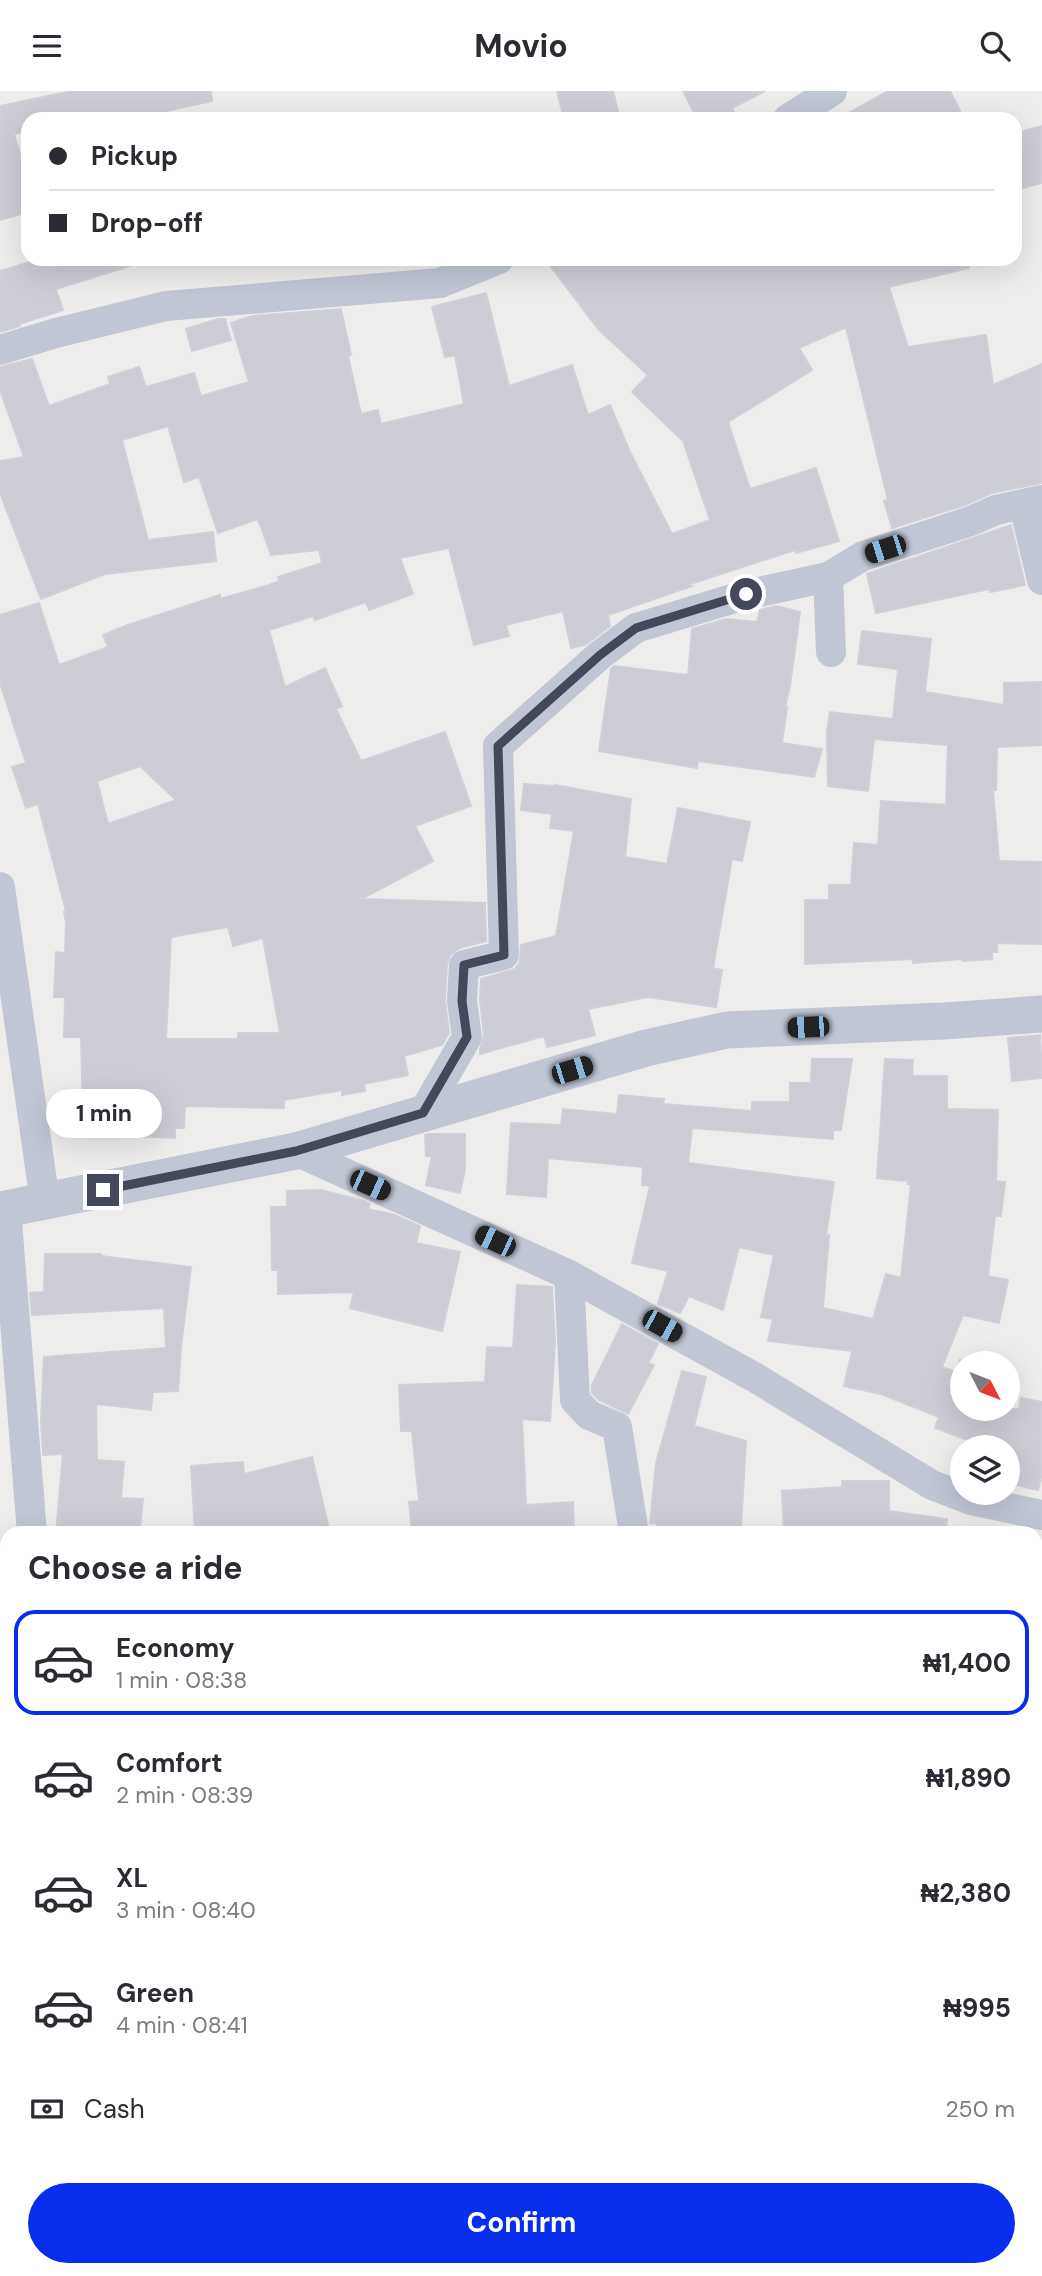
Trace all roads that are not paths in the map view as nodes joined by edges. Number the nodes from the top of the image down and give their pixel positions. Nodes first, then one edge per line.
1 (832, 91) edge
2 (799, 112) edge
3 (482, 266) edge
4 (0, 350) edge
5 (1033, 503) edge
6 (828, 577) junction
7 (1042, 580) edge
8 (831, 652) dead end
9 (0, 887) edge
10 (1042, 1014) edge
11 (423, 1113) junction
12 (296, 1151) junction
13 (45, 1202) junction
14 (3, 1210) edge
15 (569, 1275) junction
16 (1042, 1515) edge
17 (31, 1526) edge
18 (633, 1526) edge

1 - 2 street
3 - 4 street
5 - 6 street
5 - 7 street
6 - 8 street
6 - 11 street
9 - 13 street
10 - 11 street
11 - 12 street
12 - 13 street
12 - 15 street
13 - 14 street
14 - 17 street
15 - 16 street
15 - 18 street

